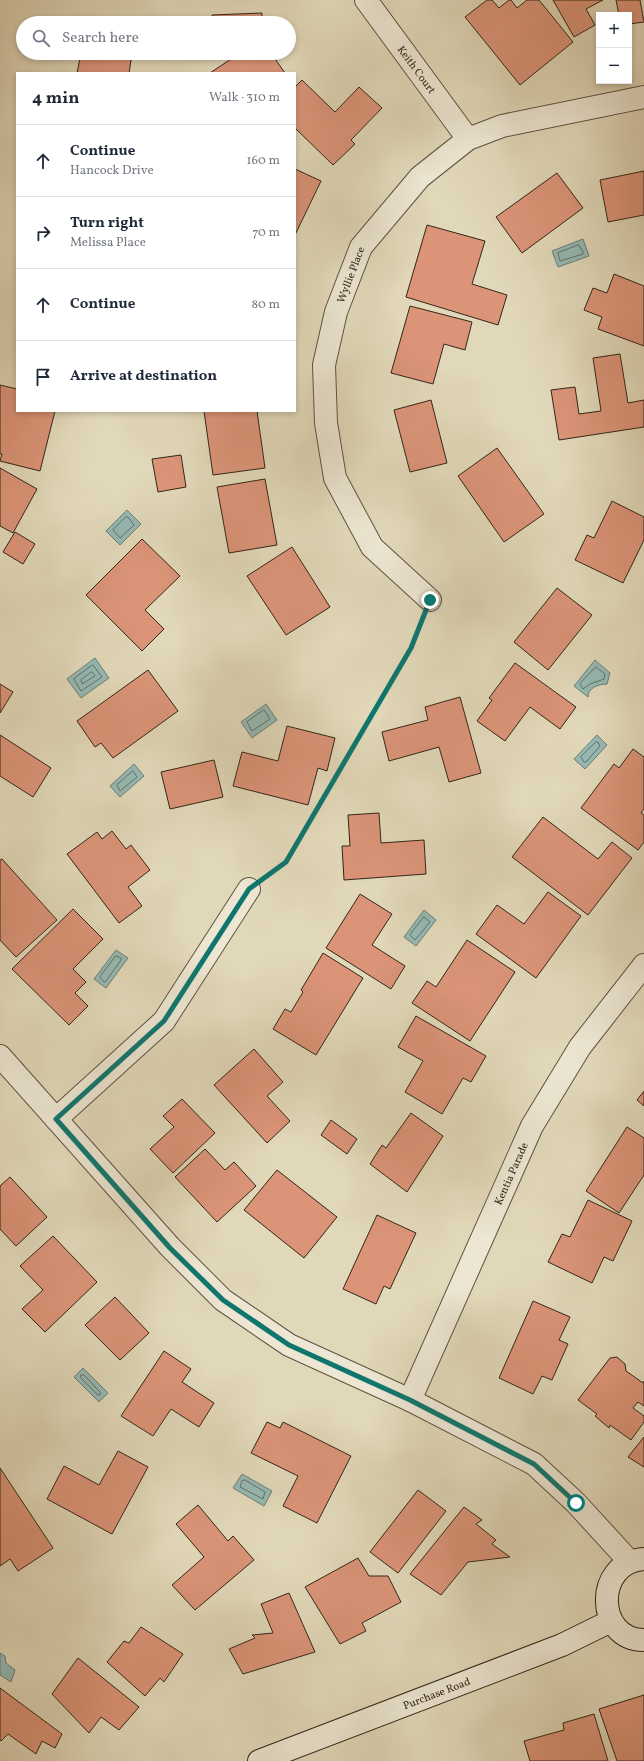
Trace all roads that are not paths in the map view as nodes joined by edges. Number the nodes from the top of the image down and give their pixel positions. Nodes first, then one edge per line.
1 (366, 0) edge
2 (644, 97) edge
3 (468, 139) junction
4 (430, 600) road end
5 (249, 889) road end
6 (644, 965) edge
7 (0, 1056) edge
8 (56, 1119) junction
9 (410, 1400) junction
10 (637, 1561) edge
11 (611, 1621) junction
12 (644, 1640) edge
13 (259, 1761) edge

1 - 3 street, Keith Court
2 - 3 street, Wyllie Place
3 - 4 street, Wyllie Place
5 - 8 street
6 - 9 street, Kentia Parade
7 - 8 street
8 - 9 street
9 - 10 street
10 - 11 street
11 - 12 street
11 - 13 street, Purchase Road

